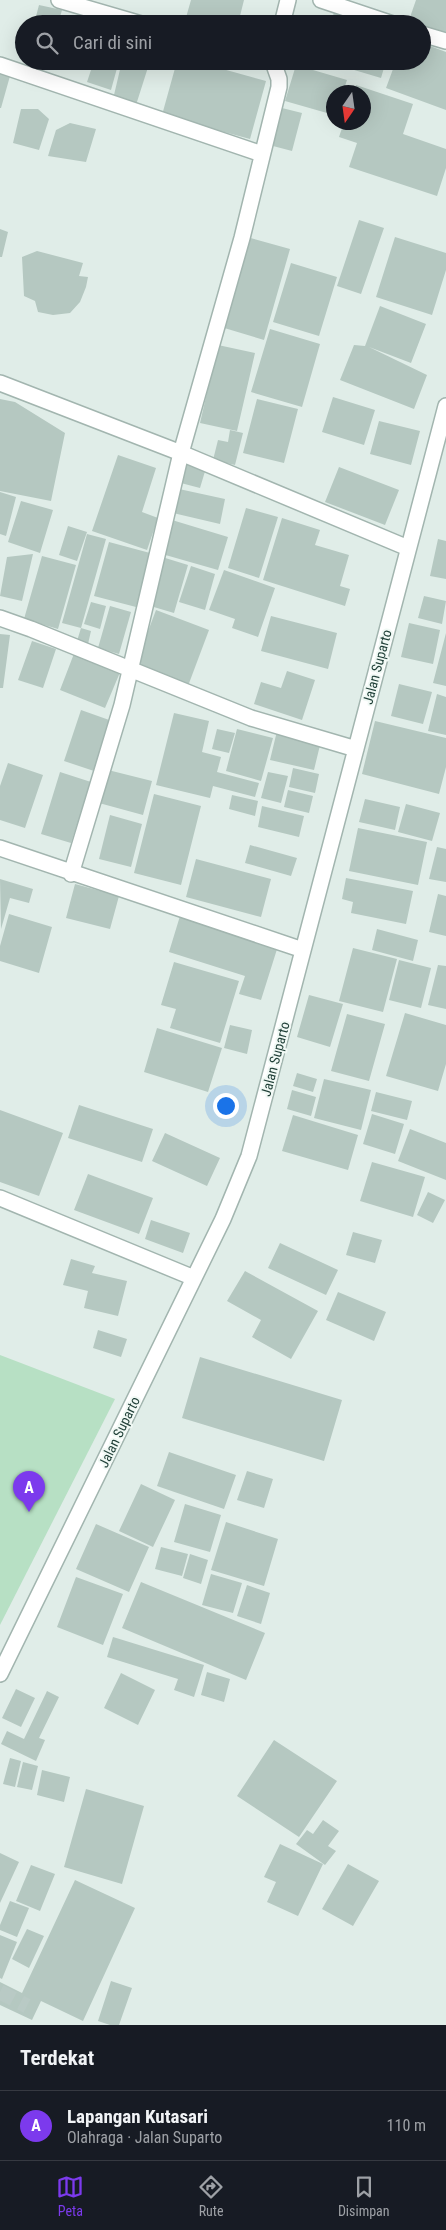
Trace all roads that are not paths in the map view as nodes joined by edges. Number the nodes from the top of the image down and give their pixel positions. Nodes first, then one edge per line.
1 (59, 0) edge
2 (288, 0) edge
3 (321, 0) edge
4 (110, 15) edge
5 (284, 15) edge
6 (366, 15) edge
7 (431, 37) edge
8 (446, 42) edge
9 (0, 65) edge
10 (275, 70) edge
11 (262, 154) junction
12 (0, 383) edge
13 (446, 406) edge
14 (181, 453) junction
15 (408, 548) junction
16 (0, 618) edge
17 (130, 669) junction
18 (356, 749) junction
19 (0, 848) edge
20 (71, 874) junction
21 (303, 950) junction
22 (0, 1198) edge
23 (194, 1278) junction
24 (0, 1674) edge

1 - 4 street
2 - 5 street
3 - 6 street
7 - 8 street
9 - 11 street
10 - 11 street
11 - 14 street
12 - 14 street
13 - 15 street, Jalan Suparto
14 - 15 street
14 - 17 street
15 - 18 street, Jalan Suparto
16 - 17 street
17 - 18 street
17 - 20 street
18 - 21 street, Jalan Suparto
19 - 20 street
20 - 21 street
21 - 23 street, Jalan Suparto
22 - 23 street
23 - 24 street, Jalan Suparto

